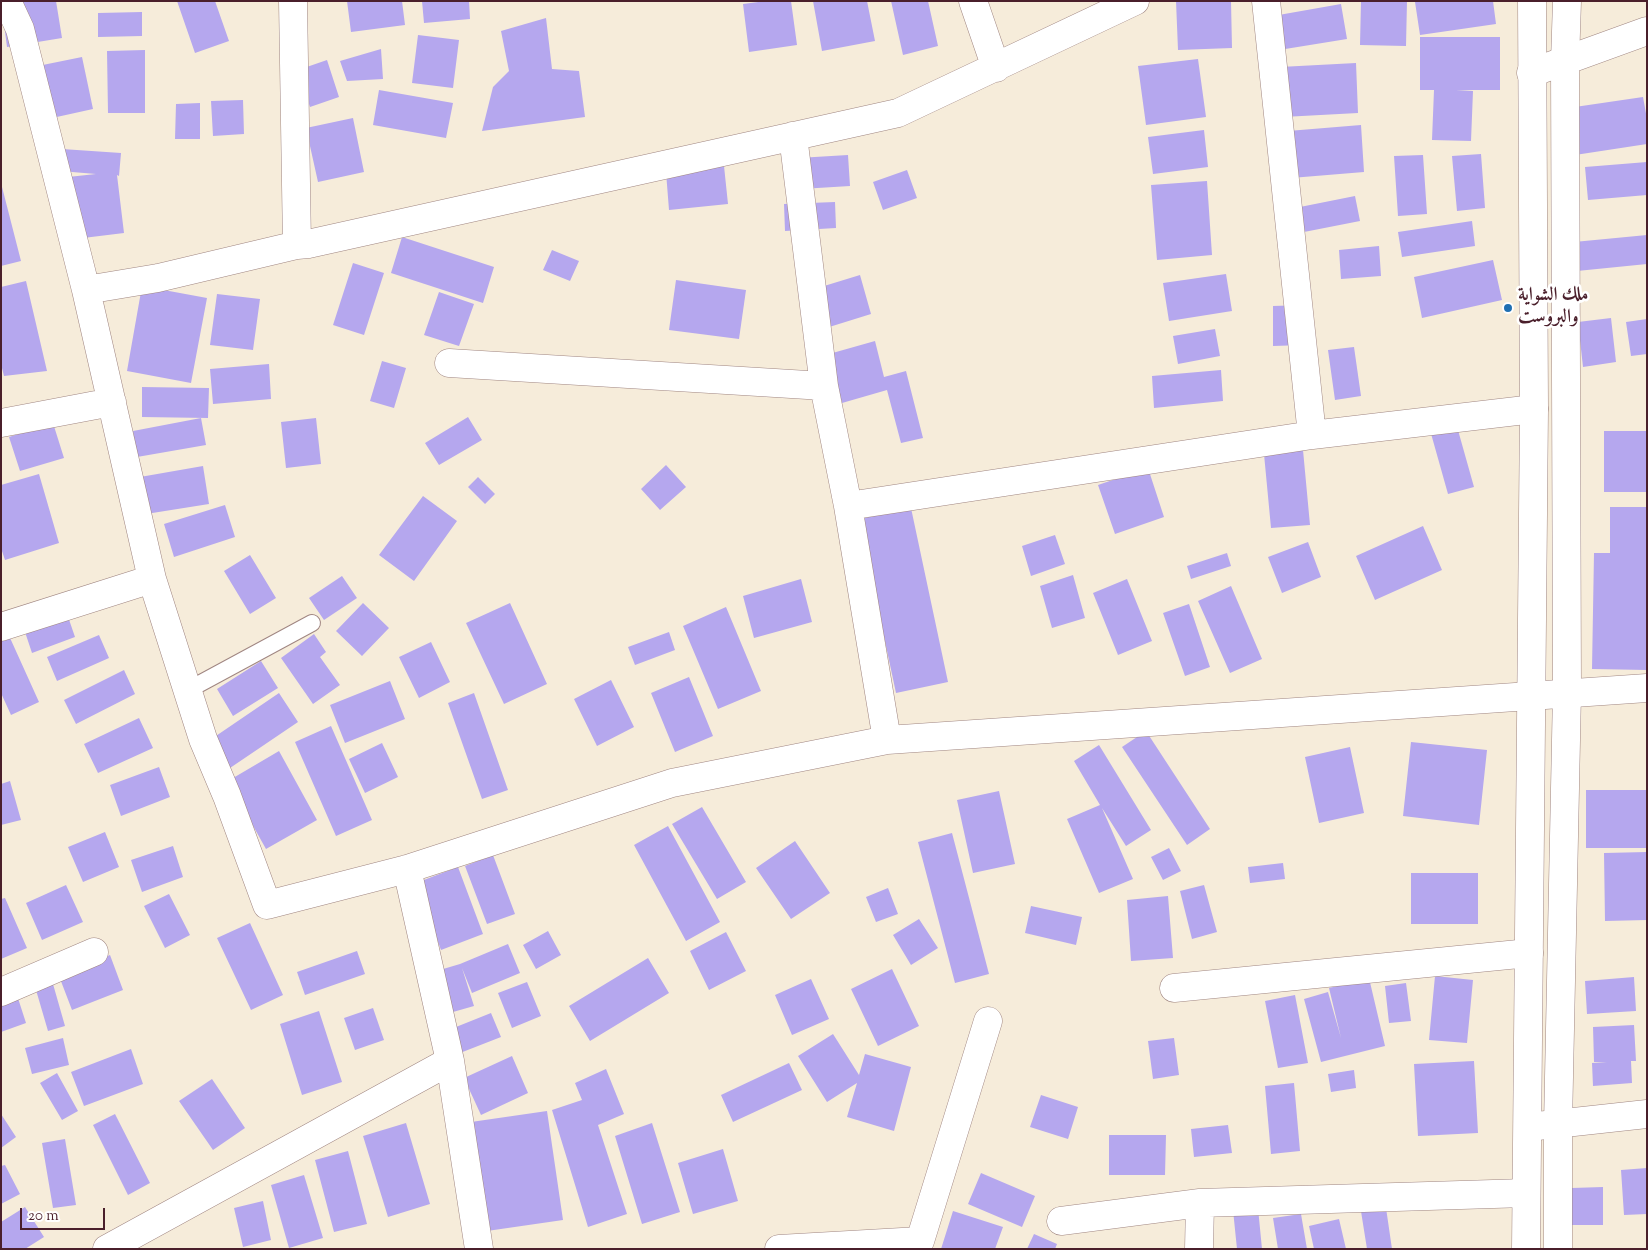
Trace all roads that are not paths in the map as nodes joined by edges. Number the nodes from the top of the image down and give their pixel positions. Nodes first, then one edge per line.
1 (7, 1) edge
2 (292, 1) edge
3 (973, 1) edge
4 (1135, 1) edge
5 (1266, 1) edge
6 (1532, 1) edge
7 (1567, 1) edge
8 (1647, 31) edge
9 (1565, 62) junction
10 (996, 68) junction
11 (1531, 73) junction
12 (793, 136) junction
13 (297, 245) junction
14 (86, 290) junction
15 (449, 363) dead end
16 (824, 386) junction
17 (112, 402) junction
18 (1534, 409) junction
19 (1, 423) edge
20 (1312, 435) junction
21 (848, 506) junction
22 (152, 579) junction
23 (312, 623) dead end
24 (1, 628) edge
25 (1647, 688) edge
26 (188, 690) junction
27 (1567, 692) junction
28 (1531, 695) junction
29 (887, 740) junction
30 (407, 869) junction
31 (94, 952) dead end
32 (1529, 953) junction
33 (1174, 988) dead end
34 (1, 992) edge
35 (988, 1021) dead end
36 (450, 1061) junction
37 (1647, 1114) edge
38 (1558, 1125) junction
39 (1528, 1127) junction
40 (1526, 1192) junction
41 (1200, 1204) junction
42 (1061, 1221) dead end
43 (107, 1249) edge
44 (479, 1249) edge
45 (779, 1249) edge
46 (1199, 1249) edge
47 (1526, 1249) edge
48 (1558, 1249) edge

1 - 14 street
2 - 13 street
3 - 10 street
4 - 10 street
5 - 20 street
6 - 11 street
7 - 9 street
8 - 9 street
9 - 11 street
9 - 27 street
10 - 12 street
11 - 18 street
12 - 13 street
12 - 16 street
13 - 14 street
14 - 17 street
15 - 16 street
16 - 21 street
17 - 19 street
17 - 22 street
18 - 20 street
18 - 28 street
20 - 21 street
21 - 29 street
22 - 24 street
22 - 26 street
23 - 26 lane
25 - 27 street
26 - 30 street
27 - 28 street
27 - 38 street
28 - 29 street
28 - 32 street
29 - 30 street
30 - 36 street
31 - 34 street
32 - 33 street
32 - 39 street
35 - 45 street
36 - 43 street
36 - 44 street
37 - 38 street
38 - 39 street
38 - 48 street
39 - 40 street
40 - 41 street
40 - 47 street
41 - 42 street
41 - 46 street

